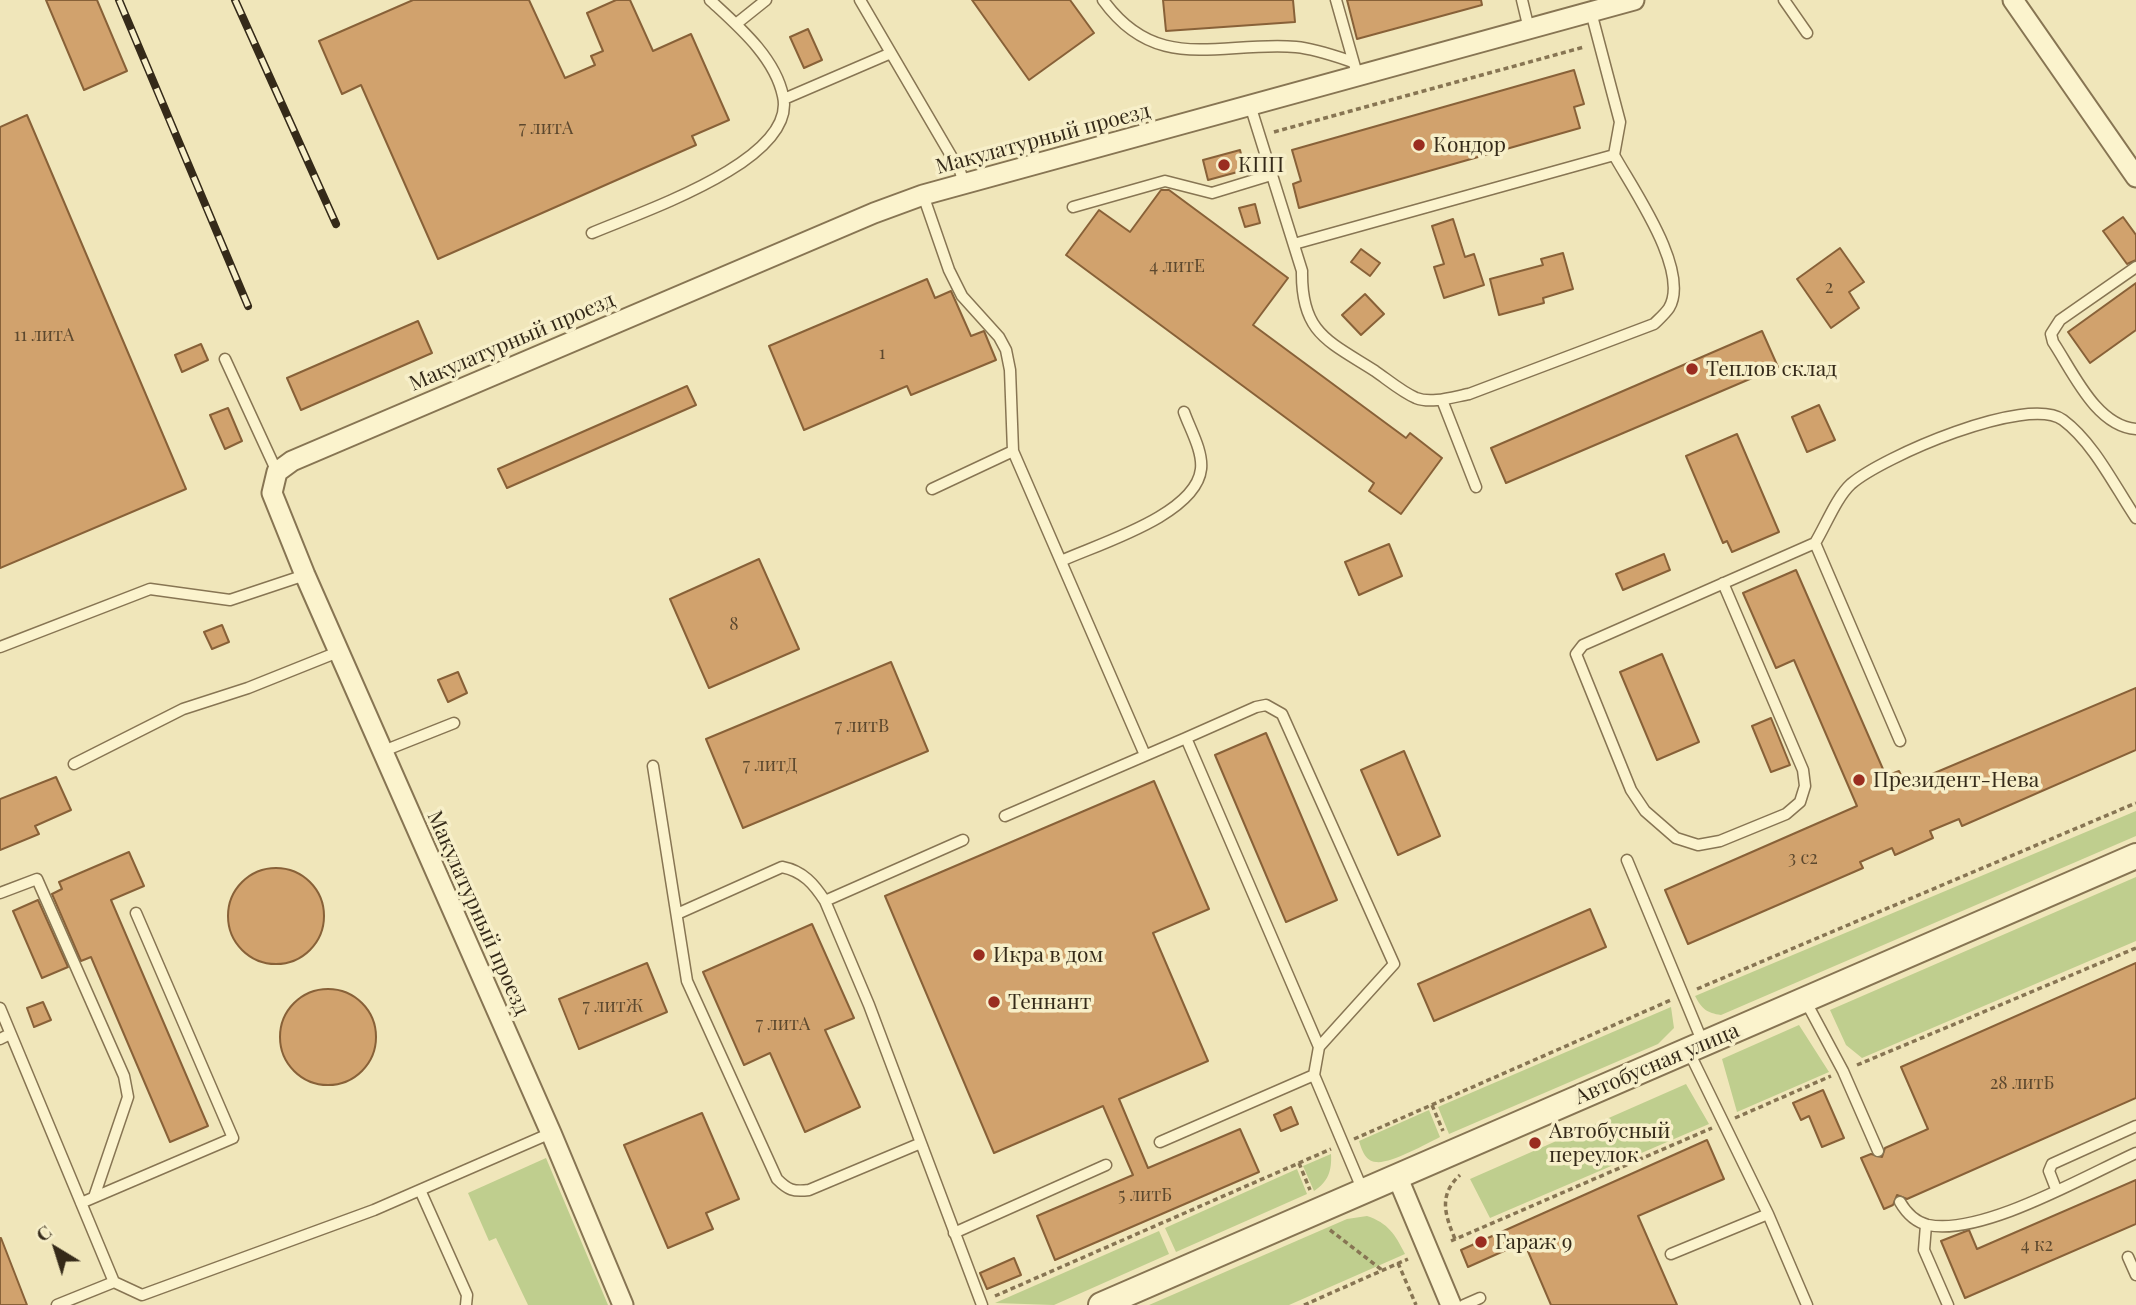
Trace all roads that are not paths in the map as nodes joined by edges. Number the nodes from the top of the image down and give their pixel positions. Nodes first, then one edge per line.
1 (710, 0) edge
2 (766, 0) edge
3 (860, 0) edge
4 (1103, 0) edge
5 (1336, 0) edge
6 (1522, 0) edge
7 (1634, 0) edge
8 (1784, 0) edge
9 (2013, 0) edge
10 (1591, 12) junction
11 (736, 24) junction
12 (1529, 29) junction
13 (1807, 33) dead end
14 (891, 53) junction
15 (1355, 69) junction
16 (784, 99) junction
17 (1251, 105) junction
18 (1614, 155) junction
19 (1271, 175) junction
20 (2136, 177) edge
21 (964, 183) junction
22 (923, 195) junction
23 (1073, 207) dead end
24 (592, 233) dead end
25 (1294, 244) junction
26 (2136, 267) edge
27 (225, 359) dead end
28 (1442, 400) junction
29 (1184, 412) dead end
30 (2136, 429) edge
31 (1013, 451) junction
32 (277, 472) junction
33 (1476, 487) dead end
34 (932, 489) dead end
35 (2136, 518) edge
36 (1815, 543) junction
37 (1061, 561) junction
38 (305, 575) junction
39 (1723, 583) junction
40 (0, 647) edge
41 (338, 652) junction
42 (454, 723) dead end
43 (1186, 738) junction
44 (1900, 741) dead end
45 (381, 752) junction
46 (1145, 755) junction
47 (74, 764) dead end
48 (653, 766) dead end
49 (1005, 816) dead end
50 (962, 840) dead end
51 (2136, 856) edge
52 (1627, 860) dead end
53 (0, 893) edge
54 (825, 901) junction
55 (136, 913) dead end
56 (677, 914) junction
57 (1805, 999) junction
58 (0, 1008) edge
59 (5, 1037) edge
60 (1320, 1047) junction
61 (1696, 1047) junction
62 (1314, 1075) junction
63 (2136, 1126) edge
64 (551, 1133) junction
65 (1160, 1142) dead end
66 (921, 1143) junction
67 (1878, 1151) dead end
68 (2136, 1153) edge
69 (1106, 1165) dead end
70 (1397, 1176) junction
71 (2056, 1189) junction
72 (419, 1190) junction
73 (1363, 1191) junction
74 (94, 1197) junction
75 (80, 1202) junction
76 (1900, 1202) dead end
77 (1768, 1214) junction
78 (1926, 1225) junction
79 (954, 1233) junction
80 (1671, 1254) dead end
81 (2128, 1256) dead end
82 (2136, 1275) edge
83 (114, 1282) junction
84 (1480, 1298) dead end
85 (982, 1303) edge
86 (57, 1305) edge
87 (466, 1305) edge
88 (623, 1305) edge
89 (1101, 1305) edge
90 (1451, 1305) edge
91 (1464, 1305) edge
92 (1808, 1305) edge
93 (1948, 1305) edge

1 - 11 lane
2 - 11 lane
3 - 14 lane
4 - 15 lane
5 - 15 lane
6 - 12 lane
7 - 10 street, Макулатурный проезд
8 - 13 lane
9 - 20 street
10 - 12 street, Макулатурный проезд
10 - 18 lane
11 - 16 lane
12 - 15 street, Макулатурный проезд
14 - 16 lane
14 - 21 lane
15 - 17 street, Макулатурный проезд
16 - 24 lane
17 - 19 lane
17 - 21 street, Макулатурный проезд
18 - 25 lane
18 - 28 lane
19 - 23 lane
19 - 25 lane
21 - 22 street, Макулатурный проезд
22 - 31 lane
22 - 32 street, Макулатурный проезд
25 - 28 lane
26 - 30 lane
27 - 32 lane
28 - 33 lane
29 - 37 lane
31 - 34 lane
31 - 37 lane
32 - 38 street, Макулатурный проезд
35 - 36 lane
36 - 39 lane
36 - 44 lane
37 - 46 lane
38 - 40 lane
38 - 41 street, Макулатурный проезд
39 - 39 lane
41 - 45 street, Макулатурный проезд
41 - 47 lane
42 - 45 lane
43 - 46 lane
43 - 60 lane
43 - 60 lane
45 - 64 street, Макулатурный проезд
46 - 49 lane
48 - 56 lane
50 - 54 lane
51 - 57 street, Автобусная улица
52 - 61 lane
53 - 74 lane
54 - 56 lane
54 - 66 lane
55 - 74 lane
56 - 66 lane
57 - 61 street, Автобусная улица
57 - 67 lane
58 - 59 lane
59 - 75 lane
60 - 62 lane
61 - 70 street, Автобусная улица
61 - 77 lane
62 - 65 lane
62 - 73 lane
63 - 71 lane
64 - 72 lane
64 - 88 street, Макулатурный проезд
66 - 79 lane
68 - 71 lane
69 - 79 lane
70 - 73 street, Автобусная улица
70 - 90 street
71 - 78 lane
72 - 83 lane
72 - 87 lane
73 - 89 street, Автобусная улица
74 - 75 lane
75 - 83 lane
76 - 78 lane
77 - 80 lane
77 - 92 lane
78 - 93 lane
79 - 85 lane
81 - 82 lane
83 - 86 lane
84 - 91 lane

